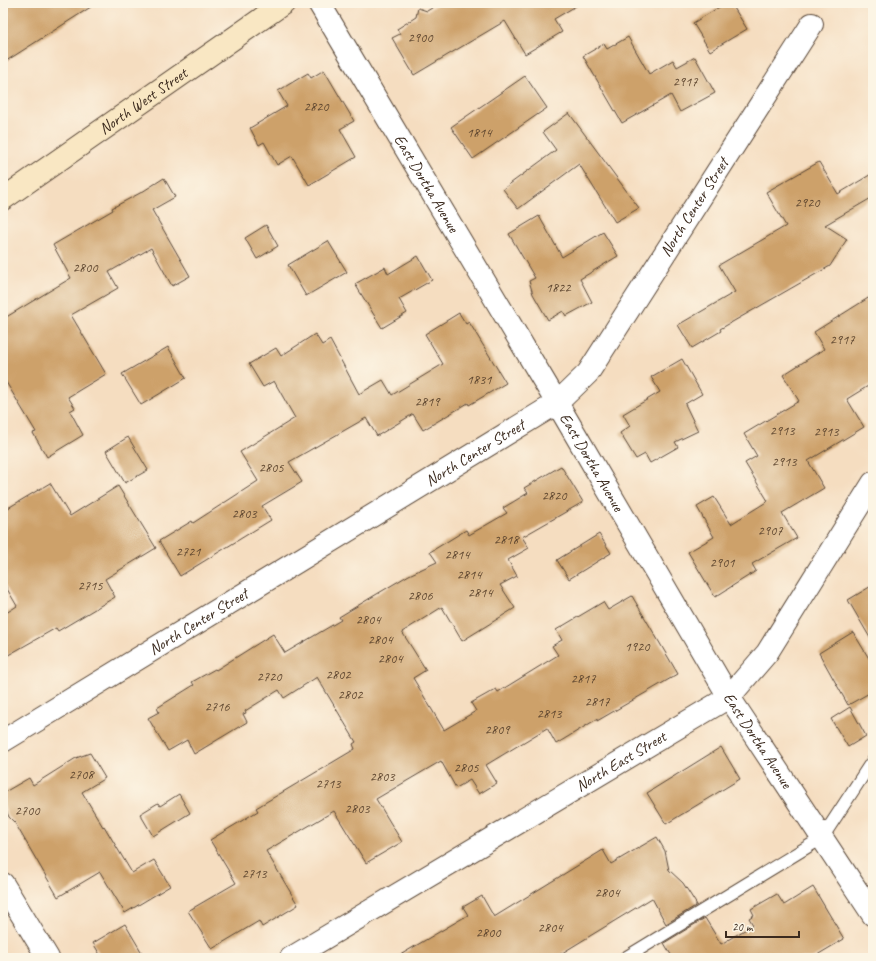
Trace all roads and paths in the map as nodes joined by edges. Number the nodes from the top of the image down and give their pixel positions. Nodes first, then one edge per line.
1 (284, 3) edge
2 (319, 3) edge
3 (812, 24) dead end
4 (3, 199) edge
5 (557, 403) junction
6 (873, 484) edge
7 (729, 697) junction
8 (3, 741) edge
9 (873, 760) edge
10 (822, 838) junction
11 (3, 884) edge
12 (873, 915) edge
13 (48, 958) edge
14 (291, 958) edge
15 (625, 958) edge

1 - 4 street, North West Street
2 - 5 street, East Dortha Avenue
3 - 5 street, North Center Street
5 - 7 street, East Dortha Avenue
5 - 8 street, North Center Street
6 - 7 street, North East Street
7 - 10 street, East Dortha Avenue
7 - 14 street, North East Street
9 - 10 lane
10 - 12 street, East Dortha Avenue
10 - 15 lane
11 - 13 street

